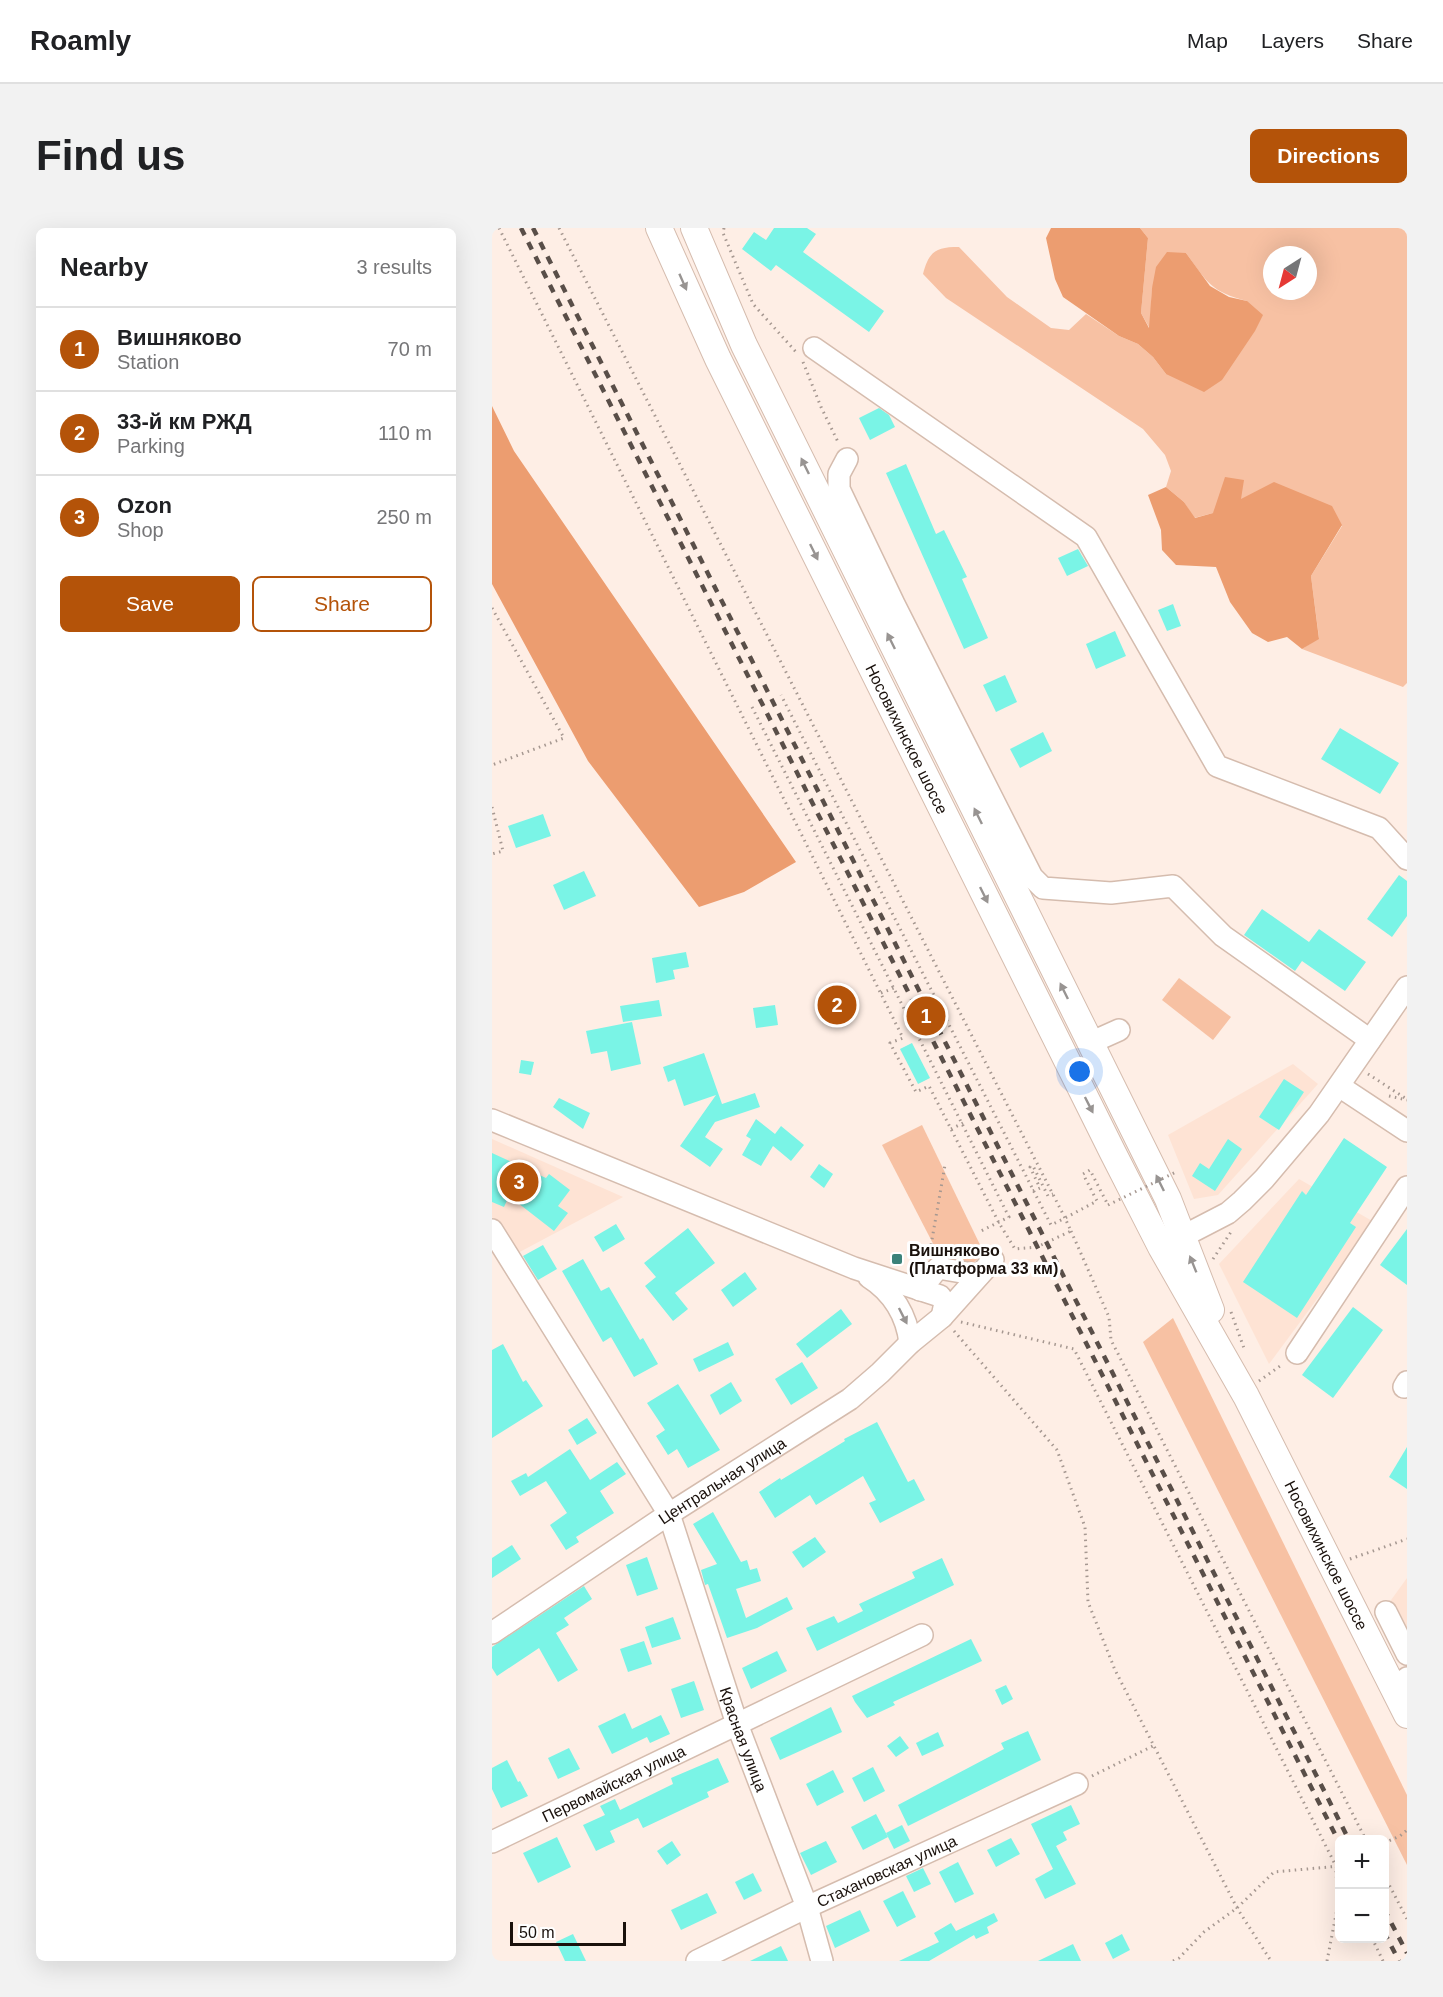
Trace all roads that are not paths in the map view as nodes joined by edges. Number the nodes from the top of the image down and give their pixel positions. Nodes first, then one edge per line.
1 (659, 228) edge
2 (694, 228) edge
3 (814, 348) dead end
4 (847, 459) road end
5 (1407, 860) edge
6 (1407, 987) edge
7 (1119, 1030) dead end
8 (1370, 1040) junction
9 (1090, 1043) junction
10 (1339, 1086) junction
11 (492, 1120) edge
12 (1407, 1131) edge
13 (1407, 1187) edge
14 (492, 1230) edge
15 (1172, 1242) junction
16 (854, 1268) junction
17 (920, 1290) junction
18 (941, 1307) junction
19 (910, 1343) junction
20 (1298, 1353) road end
21 (669, 1514) junction
22 (1386, 1612) dead end
23 (492, 1633) edge
24 (922, 1635) dead end
25 (1407, 1654) edge
26 (1404, 1698) edge
27 (736, 1725) junction
28 (1077, 1784) road end
29 (492, 1842) edge
30 (807, 1908) junction
31 (697, 1961) edge
32 (822, 1961) edge

1 -> 15 main road, Носовихинское шоссе
9 -> 2 main road, Носовихинское шоссе
3 - 5 street
4 - 8 street
6 - 8 street
7 - 9 street
8 - 10 street
15 -> 9 main road, Носовихинское шоссе
10 - 12 street
10 - 15 street
11 - 16 street
13 - 20 street
14 - 21 street, Красная улица
15 - 26 main road, Носовихинское шоссе
16 - 17 street
16 -> 19 street
17 - 18 street
17 - 18 street, Центральная улица
18 - 19 street, Центральная улица
19 - 21 street, Центральная улица
21 - 23 street, Центральная улица
21 - 27 street, Красная улица
22 - 25 street
24 - 27 street, Первомайская улица
27 - 29 street, Первомайская улица
27 - 30 street, Красная улица
28 - 30 street, Стахановская улица
30 - 31 street, Стахановская улица
30 - 32 street, Красная улица

